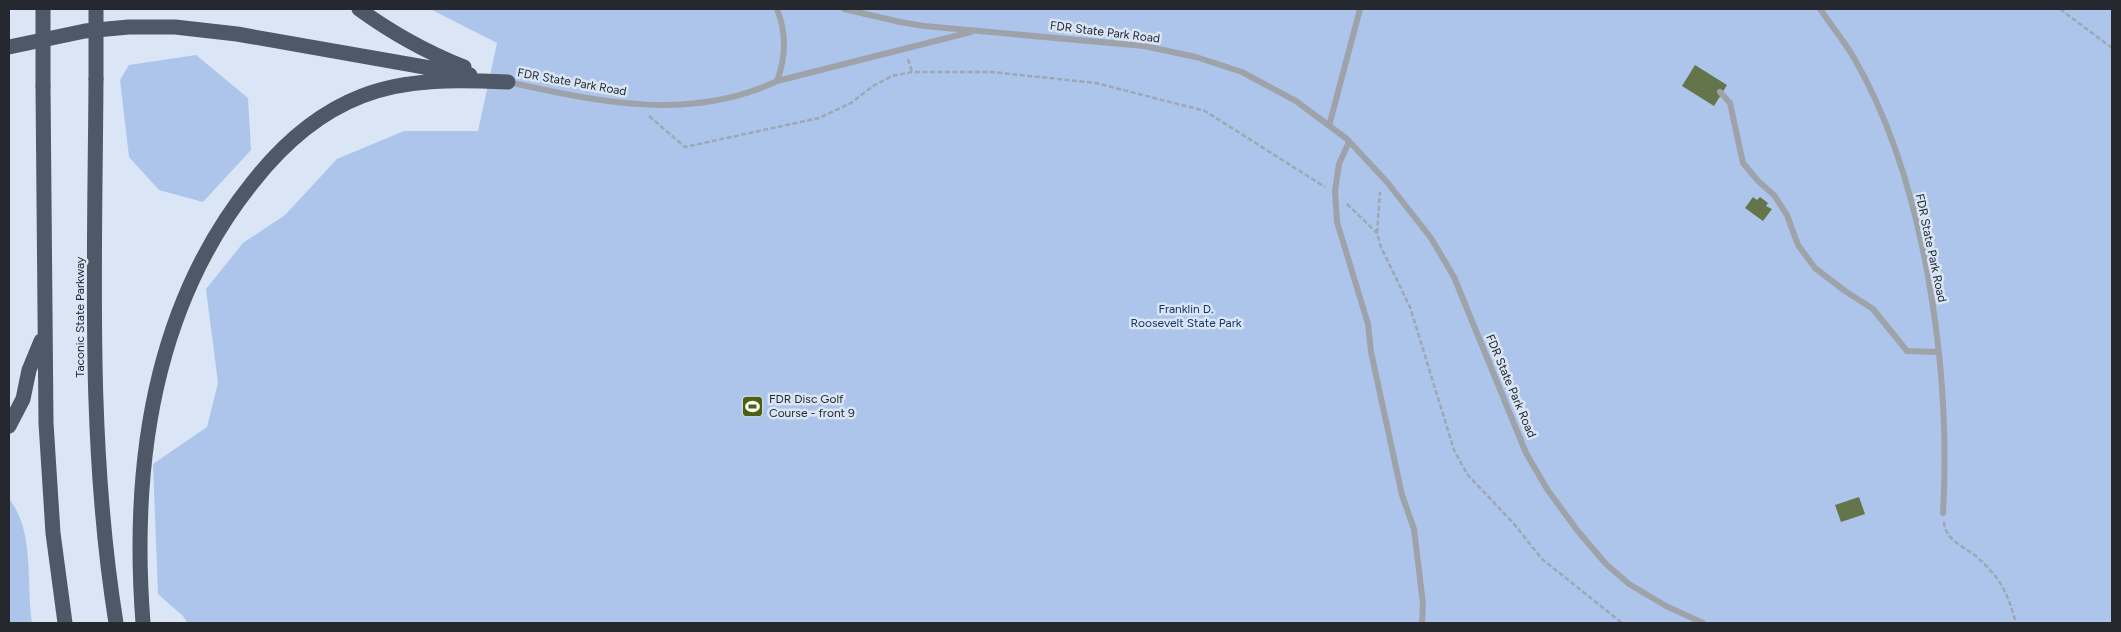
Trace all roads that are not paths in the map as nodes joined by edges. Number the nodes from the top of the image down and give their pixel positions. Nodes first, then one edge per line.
1 (43, 9) edge
2 (96, 9) edge
3 (359, 9) edge
4 (777, 9) edge
5 (844, 9) edge
6 (1360, 9) edge
7 (1820, 9) edge
8 (979, 30) junction
9 (9, 47) edge
10 (508, 82) junction
11 (777, 82) junction
12 (1720, 92) dead end
13 (1330, 126) junction
14 (1349, 142) junction
15 (45, 330) junction
16 (1938, 352) junction
17 (9, 426) edge
18 (1943, 513) road end
19 (65, 623) edge
20 (116, 623) edge
21 (143, 623) edge
22 (1422, 623) edge
23 (1703, 623) edge

1 - 15 highway, bridge
2 - 20 highway, Taconic State Parkway, bridge
3 - 10 highway
4 - 11 lane
5 - 8 lane, FDR State Park Road
6 - 13 lane
7 - 16 lane, FDR State Park Road
8 - 11 lane, FDR State Park Road
8 - 13 lane, FDR State Park Road
9 - 10 highway
10 - 11 lane, FDR State Park Road
10 - 21 highway
12 - 16 lane
13 - 14 lane, FDR State Park Road
14 - 22 lane
14 - 23 lane, FDR State Park Road
15 - 17 highway
15 - 19 highway
16 - 18 lane, FDR State Park Road

